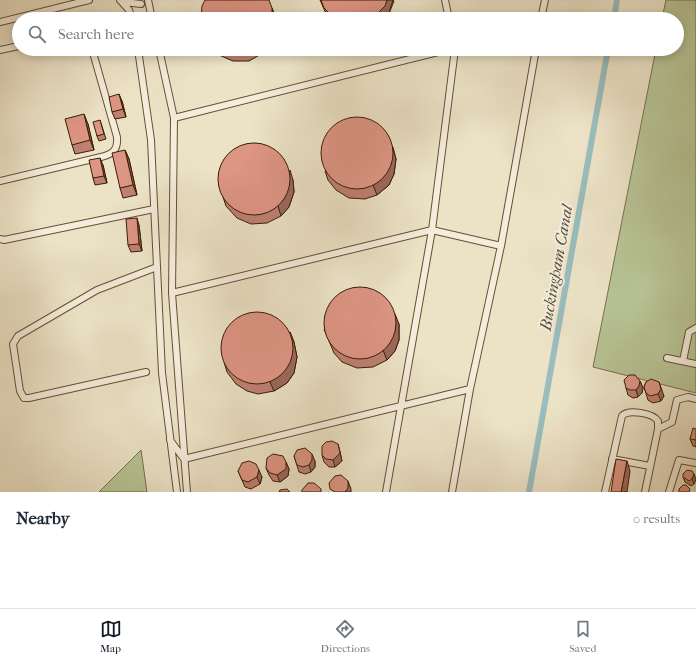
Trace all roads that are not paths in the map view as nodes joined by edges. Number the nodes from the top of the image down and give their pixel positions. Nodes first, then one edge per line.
1 (89, 0) edge
2 (148, 0) edge
3 (445, 0) edge
4 (545, 0) edge
5 (122, 1) edge
6 (141, 4) dead end
7 (40, 12) edge
8 (130, 12) edge
9 (151, 12) edge
10 (448, 12) edge
11 (542, 12) edge
12 (12, 19) edge
13 (0, 22) edge
14 (12, 47) edge
15 (0, 50) edge
16 (94, 56) edge
17 (139, 56) edge
18 (161, 56) edge
19 (422, 56) edge
20 (454, 56) edge
21 (535, 56) edge
22 (174, 118) junction
23 (0, 181) edge
24 (154, 209) junction
25 (432, 230) junction
26 (0, 239) edge
27 (501, 246) junction
28 (157, 268) junction
29 (172, 293) junction
30 (696, 328) edge
31 (667, 358) dead end
32 (683, 361) junction
33 (696, 364) edge
34 (146, 372) dead end
35 (470, 389) junction
36 (696, 399) edge
37 (402, 405) junction
38 (658, 429) junction
39 (170, 440) junction
40 (184, 459) junction
41 (612, 459) junction
42 (696, 463) edge
43 (650, 466) junction
44 (177, 492) edge
45 (187, 492) edge
46 (386, 492) edge
47 (452, 492) edge
48 (605, 492) edge
49 (645, 492) edge
50 (669, 492) edge

1 - 7 street
2 - 9 street
3 - 10 street
4 - 11 street
5 - 6 street
5 - 8 street
12 - 13 street
14 - 15 street
16 - 23 street
17 - 24 street
18 - 22 street
19 - 22 street
20 - 25 street
21 - 27 street
22 - 29 street
24 - 26 street
24 - 28 street
25 - 27 street
25 - 29 street
25 - 37 street
27 - 35 street
28 - 34 street
28 - 39 street
29 - 40 street
30 - 32 street
31 - 32 street
32 - 33 street
35 - 37 street
35 - 47 street
36 - 38 street
37 - 40 street
37 - 46 street
38 - 41 street
38 - 43 street
39 - 40 street
39 - 44 street
40 - 45 street
41 - 43 street
41 - 48 street
42 - 50 street
43 - 49 street

